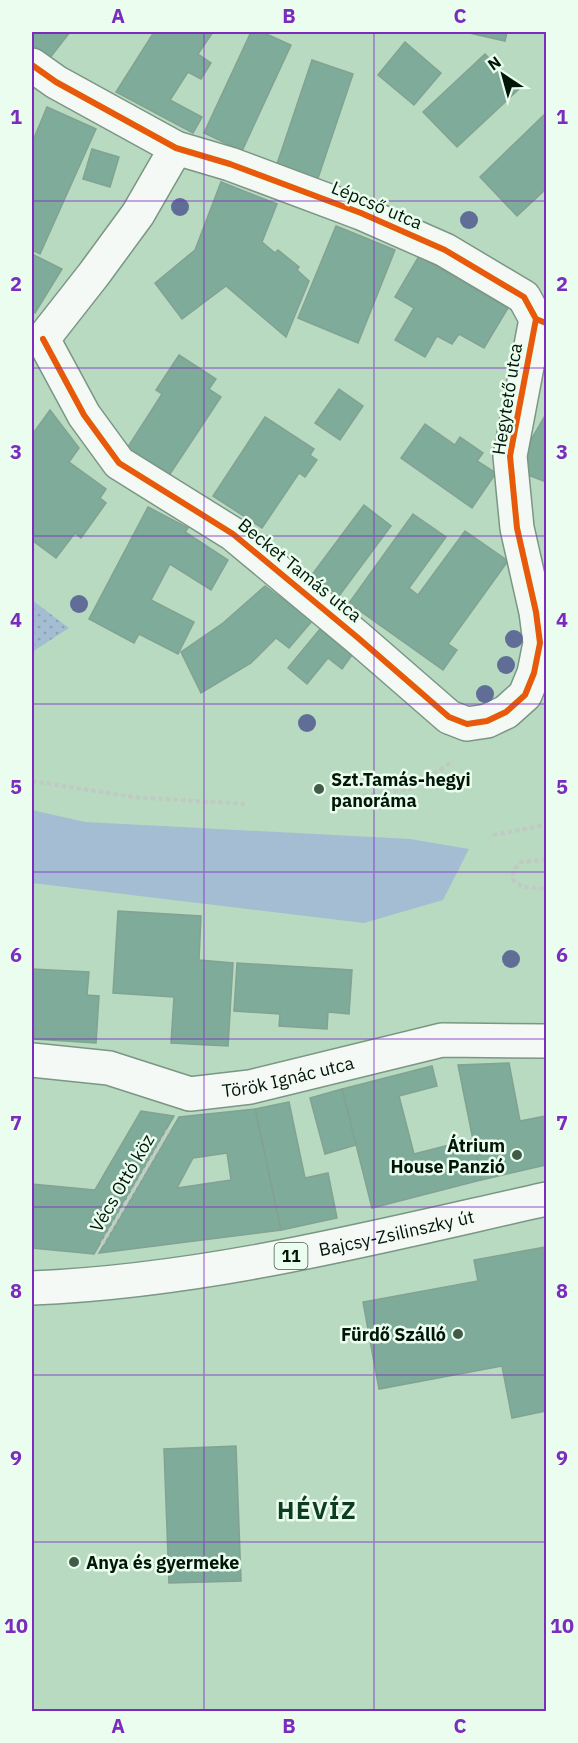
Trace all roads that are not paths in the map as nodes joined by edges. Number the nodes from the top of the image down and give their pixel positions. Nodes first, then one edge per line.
1 (32, 64) edge
2 (176, 148) junction
3 (541, 321) edge
4 (37, 339) edge
5 (525, 695) joint
6 (546, 1041) edge
7 (32, 1060) edge
8 (546, 1199) edge
9 (32, 1288) edge

1 - 2 street
2 - 3 street, Lépcső utca
2 - 4 street, Becket Tamás utca
3 - 5 street, Hegytető utca
4 - 5 street, Becket Tamás utca
6 - 7 street, Török Ignác utca
8 - 9 street, Bajcsy-Zsilinszky út / 11

